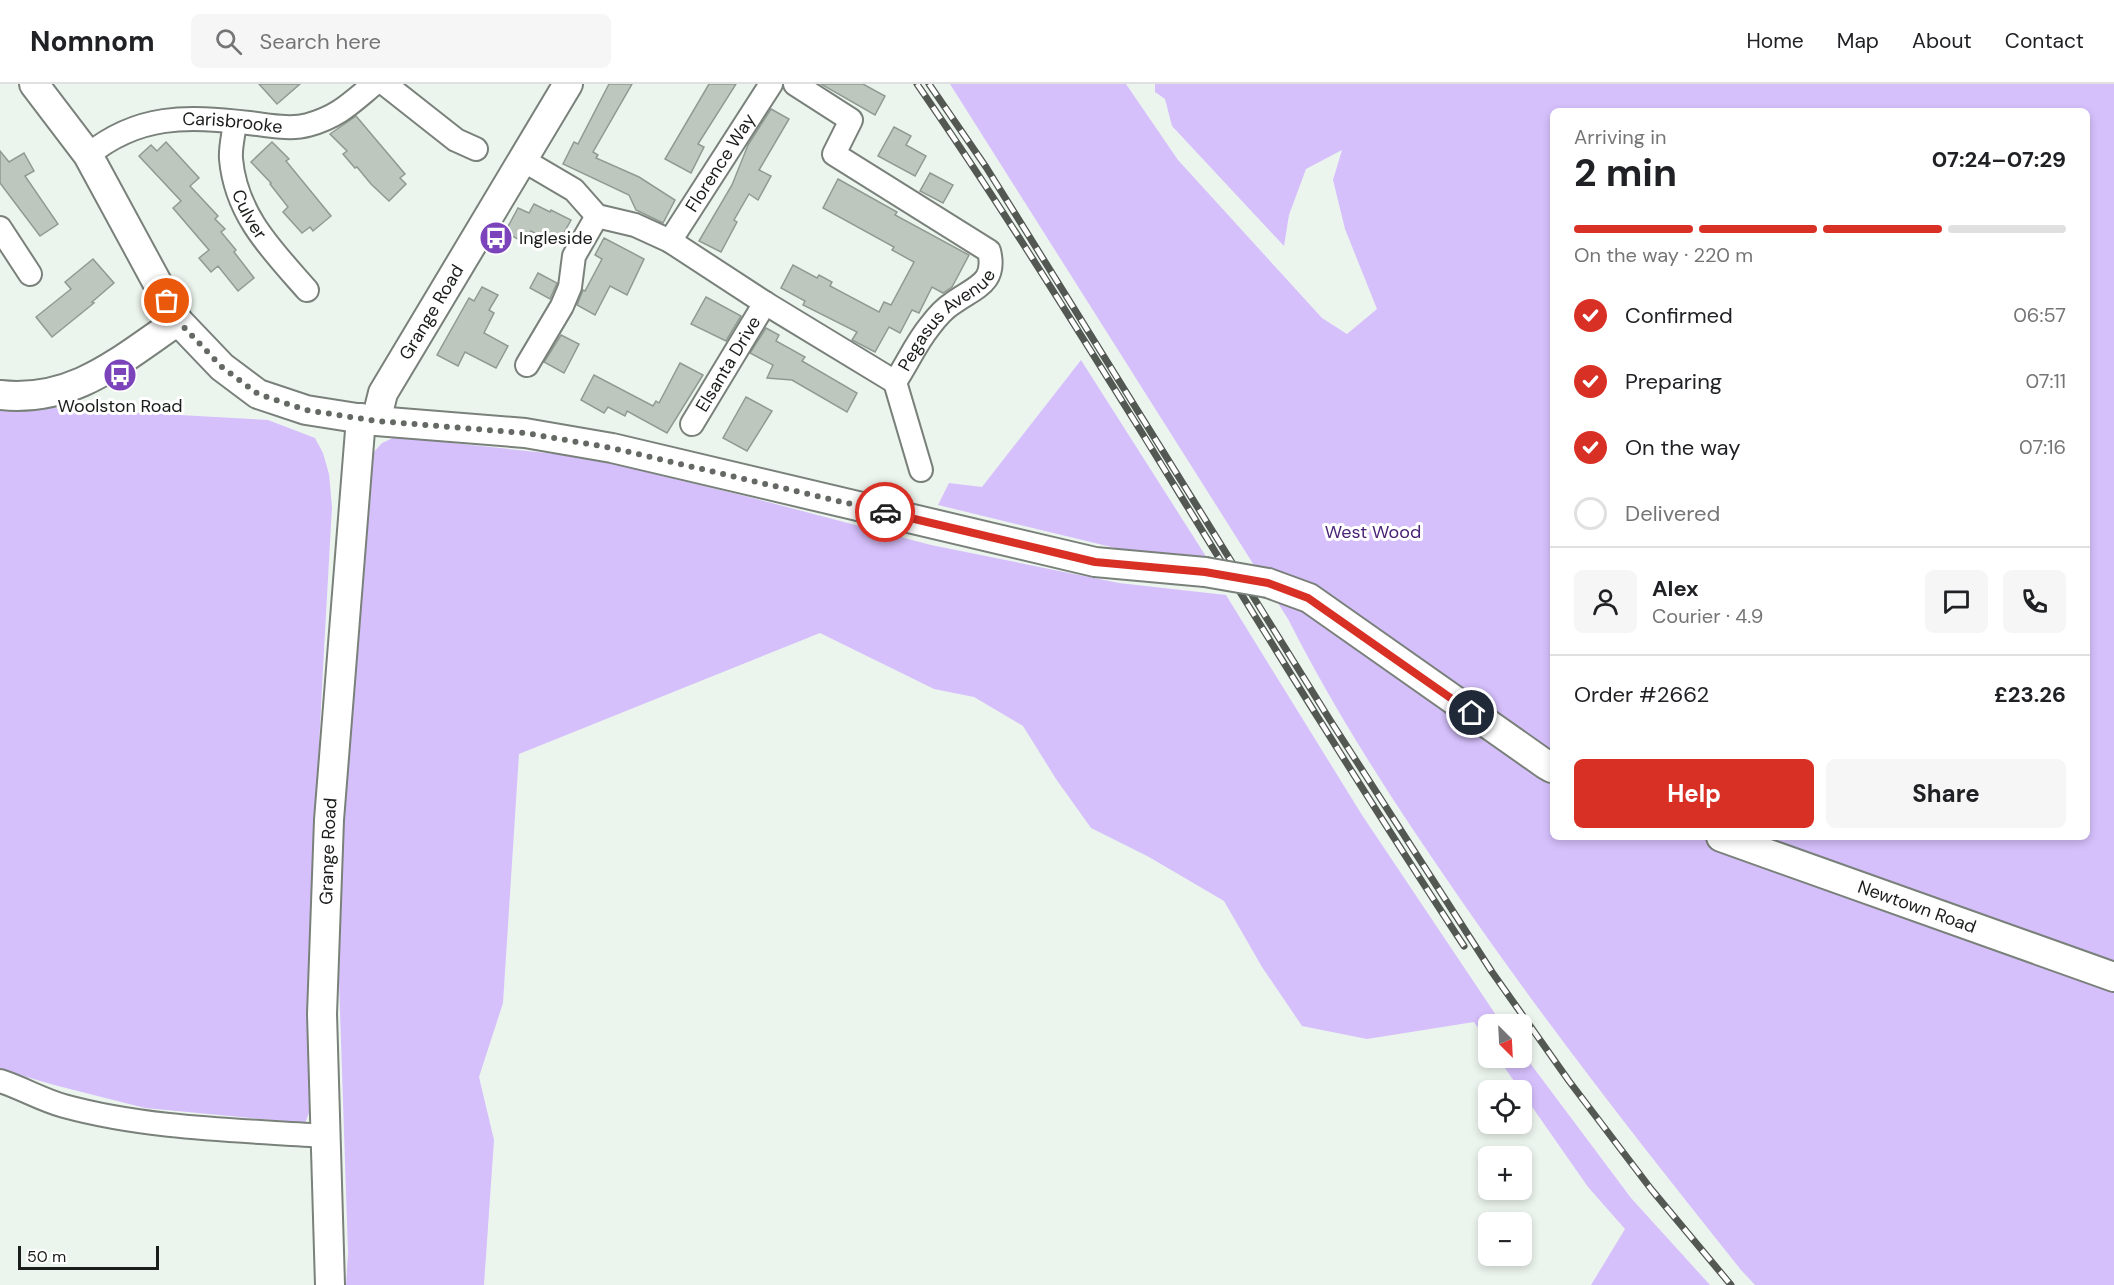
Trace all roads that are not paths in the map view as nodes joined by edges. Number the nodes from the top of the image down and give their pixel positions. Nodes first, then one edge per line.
1 (34, 84) edge
2 (374, 84) edge
3 (385, 84) edge
4 (568, 84) edge
5 (771, 84) edge
6 (795, 84) edge
7 (235, 122) junction
8 (476, 149) dead end
9 (88, 155) junction
10 (523, 160) junction
11 (597, 216) junction
12 (0, 228) edge
13 (670, 241) junction
14 (30, 274) dead end
15 (307, 290) dead end
16 (765, 303) junction
17 (178, 321) junction
18 (527, 365) dead end
19 (895, 382) junction
20 (0, 395) edge
21 (369, 419) junction
22 (692, 424) dead end
23 (921, 470) dead end
24 (1550, 767) edge
25 (1730, 840) edge
26 (2114, 977) edge
27 (0, 1081) edge
28 (325, 1136) junction
29 (330, 1285) edge

1 - 9 street
2 - 7 street, Carisbrooke
3 - 8 street
4 - 10 street, Grange Road
5 - 13 street, Florence Way
6 - 19 street, Pegasus Avenue
7 - 9 street, Carisbrooke
7 - 15 street, Culver
9 - 17 street
10 - 11 street
10 - 21 street, Grange Road
11 - 13 street, Pegasus Avenue
11 - 18 street
12 - 14 street
13 - 16 street, Pegasus Avenue
16 - 19 street, Pegasus Avenue
16 - 22 street, Elsanta Drive
17 - 20 street
17 - 21 street
19 - 23 street
21 - 24 street, bridge
21 - 28 street, Grange Road
25 - 26 street, Newtown Road
27 - 28 street
28 - 29 street, Grange Road

